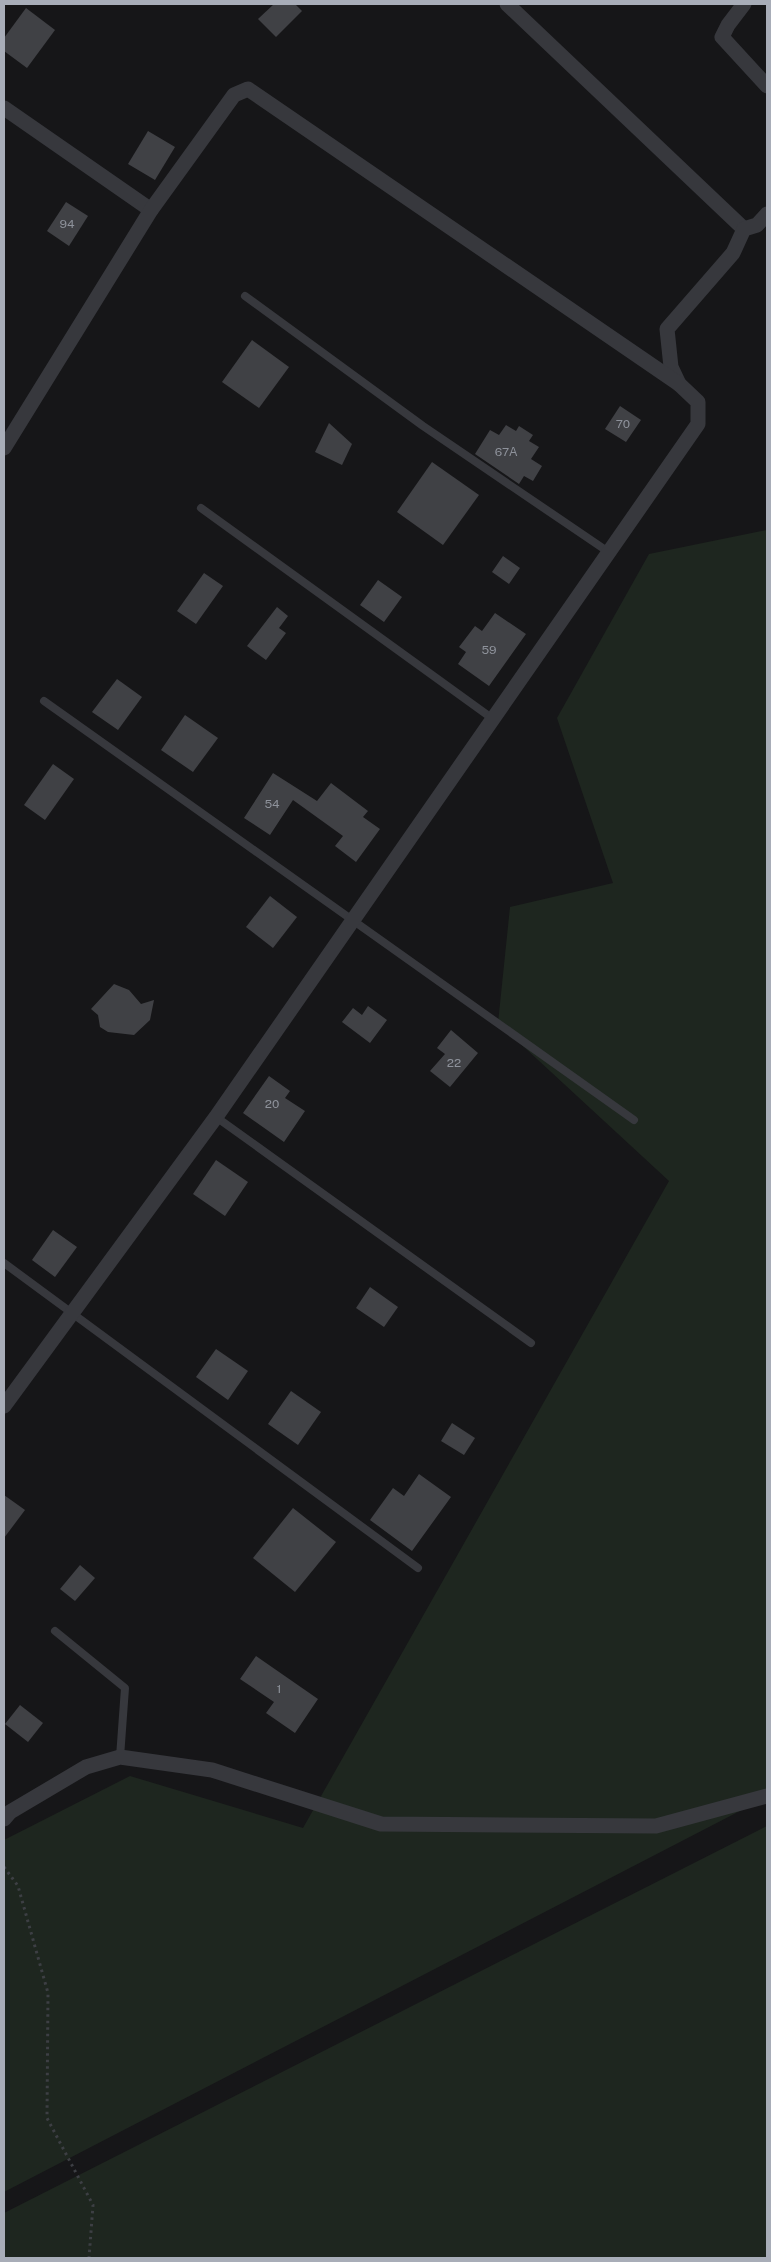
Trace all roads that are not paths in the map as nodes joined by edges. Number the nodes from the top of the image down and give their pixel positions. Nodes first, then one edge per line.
1 (507, 4) edge
2 (744, 4) edge
3 (767, 86) edge
4 (4, 108) edge
5 (151, 210) junction
6 (767, 214) edge
7 (744, 229) junction
8 (245, 296) dead end
9 (679, 384) junction
10 (4, 448) edge
11 (201, 508) dead end
12 (610, 553) junction
13 (44, 701) dead end
14 (493, 719) junction
15 (353, 919) junction
16 (216, 1116) junction
17 (634, 1120) dead end
18 (4, 1263) edge
19 (72, 1312) junction
20 (532, 1343) dead end
21 (4, 1406) edge
22 (418, 1568) dead end
23 (55, 1631) dead end
24 (120, 1757) junction
25 (767, 1796) edge
26 (6, 1811) edge

1 - 7 street
2 - 3 street
4 - 5 street
5 - 9 street
5 - 10 street
6 - 7 street
7 - 9 street
8 - 12 lane
9 - 12 street
11 - 14 lane
12 - 14 street
13 - 15 lane
14 - 15 street
15 - 16 street
15 - 17 lane
16 - 19 street
16 - 20 lane
18 - 19 lane
19 - 21 street
19 - 22 lane
23 - 24 lane
24 - 25 street
24 - 26 street

